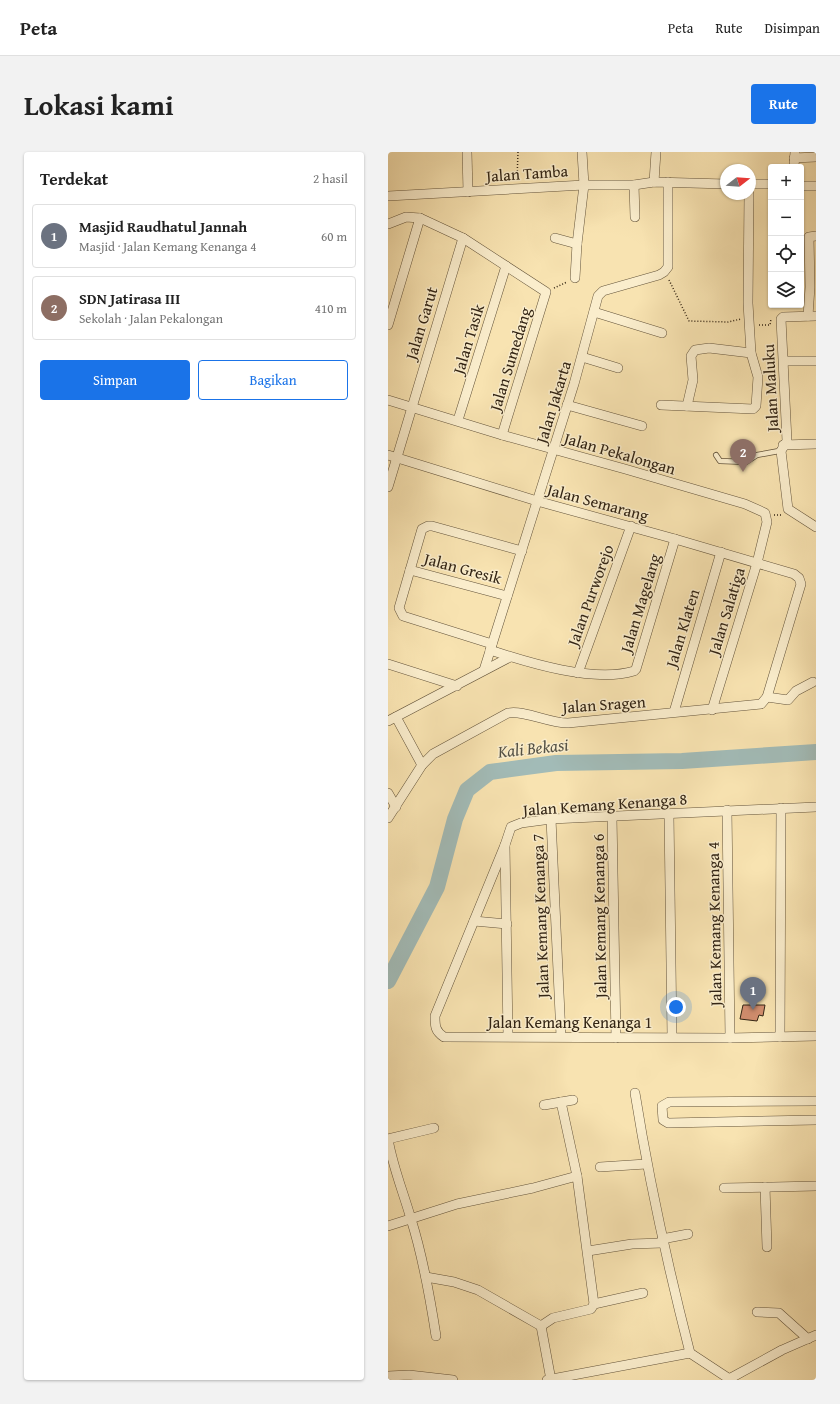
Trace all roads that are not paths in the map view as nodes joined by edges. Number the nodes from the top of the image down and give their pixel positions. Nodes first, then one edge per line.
1 (467, 152) edge
2 (582, 152) edge
3 (656, 152) edge
4 (816, 157) edge
5 (794, 159) edge
6 (654, 182) junction
7 (668, 182) junction
8 (720, 184) edge
9 (756, 184) edge
10 (768, 184) edge
11 (584, 185) junction
12 (634, 185) junction
13 (804, 186) edge
14 (816, 186) edge
15 (468, 192) junction
16 (388, 196) edge
17 (749, 200) edge
18 (635, 217) dead end
19 (420, 218) junction
20 (388, 224) edge
21 (813, 236) edge
22 (463, 238) junction
23 (555, 238) dead end
24 (576, 244) junction
25 (506, 266) junction
26 (575, 278) road end
27 (594, 312) junction
28 (812, 316) edge
29 (388, 325) edge
30 (662, 333) dead end
31 (751, 353) junction
32 (582, 357) junction
33 (785, 360) junction
34 (816, 361) edge
35 (618, 368) dead end
36 (388, 400) edge
37 (567, 405) junction
38 (661, 405) dead end
39 (411, 406) junction
40 (687, 406) junction
41 (458, 420) junction
42 (642, 426) dead end
43 (502, 435) junction
44 (816, 444) edge
45 (783, 445) junction
46 (554, 450) junction
47 (392, 456) edge
48 (716, 456) dead end
49 (388, 487) edge
50 (537, 501) junction
51 (766, 518) joint
52 (631, 526) junction
53 (816, 528) edge
54 (675, 539) junction
55 (522, 551) junction
56 (720, 552) junction
57 (757, 563) junction
58 (410, 570) junction
59 (507, 596) junction
60 (491, 647) junction
61 (510, 657) junction
62 (389, 664) edge
63 (484, 670) junction
64 (578, 673) junction
65 (813, 682) dead end
66 (457, 686) junction
67 (767, 697) junction
68 (712, 710) junction
69 (674, 712) junction
70 (392, 719) edge
71 (422, 765) junction
72 (388, 793) edge
73 (396, 807) junction
74 (816, 807) edge
75 (781, 808) junction
76 (727, 810) junction
77 (669, 815) junction
78 (612, 817) junction
79 (388, 818) edge
80 (551, 819) junction
81 (505, 845) junction
82 (474, 921) junction
83 (507, 924) junction
84 (508, 1036) junction
85 (561, 1036) junction
86 (816, 1036) edge
87 (672, 1037) junction
88 (780, 1037) junction
89 (616, 1038) junction
90 (730, 1038) junction
91 (635, 1093) dead end
92 (573, 1100) dead end
93 (816, 1101) edge
94 (561, 1102) junction
95 (544, 1105) dead end
96 (816, 1120) edge
97 (434, 1128) dead end
98 (646, 1164) junction
99 (600, 1167) dead end
100 (391, 1174) edge
101 (577, 1176) junction
102 (816, 1186) edge
103 (765, 1187) junction
104 (724, 1188) dead end
105 (411, 1218) junction
106 (388, 1226) edge
107 (688, 1234) dead end
108 (662, 1241) junction
109 (767, 1247) dead end
110 (588, 1251) junction
111 (426, 1277) junction
112 (643, 1293) dead end
113 (594, 1304) junction
114 (757, 1312) dead end
115 (541, 1326) junction
116 (436, 1336) dead end
117 (812, 1337) edge
118 (690, 1353) junction
119 (388, 1376) edge
120 (433, 1379) edge
121 (453, 1380) edge
122 (547, 1380) edge
123 (551, 1380) edge
124 (730, 1380) edge

1 - 15 street
2 - 11 street
3 - 6 street
4 - 5 street
6 - 7 street, Jalan Tamba
6 - 12 street, Jalan Tamba
7 - 8 street, Jalan Tamba
7 - 27 street, Jalan Jakarta
9 - 10 street
11 - 12 street, Jalan Tamba
11 - 15 street, Jalan Tamba
11 - 24 street
12 - 18 street
13 - 14 street
15 - 16 street, Jalan Tamba
17 - 31 street
19 - 20 street
19 - 22 street
19 - 29 street
21 - 28 street
22 - 25 street
22 - 39 street, Jalan Garut
23 - 24 street
24 - 26 street
25 - 41 street, Jalan Tasik
25 - 43 street, Jalan Sumedang
27 - 30 street
27 - 32 street, Jalan Jakarta
28 - 33 street, Jalan Maluku
31 - 40 street
31 - 40 street
32 - 35 street
32 - 37 street, Jalan Jakarta
33 - 34 street
33 - 45 street, Jalan Maluku
36 - 39 street, Jalan Pekalongan
37 - 42 street
37 - 46 street, Jalan Jakarta
38 - 40 street
39 - 41 street, Jalan Pekalongan
39 - 47 street, Jalan Garut
41 - 43 street, Jalan Pekalongan
43 - 46 street, Jalan Pekalongan
44 - 45 street
45 - 48 lane
45 - 53 street, Jalan Maluku
46 - 50 street, Jalan Jakarta
46 - 51 street, Jalan Pekalongan
47 - 49 street, Jalan Garut
47 - 50 street, Jalan Semarang
50 - 52 street, Jalan Semarang
50 - 55 street, Jalan Jakarta
51 - 57 street, Jalan Salatiga
52 - 54 street, Jalan Semarang
52 - 64 street, Jalan Purworejo
54 - 56 street, Jalan Semarang
54 - 64 street, Jalan Magelang
55 - 58 street, Jalan Magelang
55 - 59 street, Jalan Jakarta
56 - 57 street, Jalan Semarang
56 - 69 street, Jalan Klaten
57 - 67 street, Jalan Semarang
57 - 68 street, Jalan Salatiga
58 - 59 street, Jalan Gresik
58 - 60 street, Jalan Magelang
59 - 60 street, Jalan Jakarta
60 - 61 street, Jalan Magelang
60 - 63 street, Jalan Jakarta
61 - 63 street
61 - 64 street, Jalan Magelang
62 - 66 street
63 - 66 street
65 - 67 street
66 - 70 street
67 - 68 street, Jalan Sragen
68 - 69 street, Jalan Sragen
69 - 71 street, Jalan Sragen
70 - 71 street
71 - 73 street, Jalan Sragen
72 - 73 street
73 - 79 street, Jalan Sragen
74 - 75 street, Jalan Kemang Kenanga 8
75 - 76 street, Jalan Kemang Kenanga 8
75 - 88 street
76 - 77 street, Jalan Kemang Kenanga 8
76 - 90 street, Jalan Kemang Kenanga 4
77 - 78 street, Jalan Kemang Kenanga 8
77 - 87 street
78 - 80 street, Jalan Kemang Kenanga 8
78 - 89 street, Jalan Kemang Kenanga 6
80 - 81 street, Jalan Kemang Kenanga 8
80 - 85 street, Jalan Kemang Kenanga 7
81 - 82 street
81 - 83 street, Jalan Kemang Kenanga 8
82 - 83 street
82 - 84 street, Jalan Kemang Kenanga 1
83 - 84 street, Jalan Kemang Kenanga 8
84 - 85 street, Jalan Kemang Kenanga 1
85 - 89 street, Jalan Kemang Kenanga 1
86 - 88 street, Jalan Kemang Kenanga 1
87 - 89 street, Jalan Kemang Kenanga 1
87 - 90 street, Jalan Kemang Kenanga 1
88 - 90 street, Jalan Kemang Kenanga 1
91 - 98 street
92 - 94 street
93 - 96 street
94 - 95 street
94 - 101 street
97 - 100 street
98 - 99 street
98 - 108 street
100 - 105 street
101 - 105 street
101 - 110 street
102 - 103 street
103 - 104 street
103 - 109 street
105 - 106 street
105 - 111 street
107 - 108 street
108 - 110 street
108 - 118 street
110 - 113 street
111 - 115 street
111 - 116 street
112 - 113 street
113 - 115 street
114 - 117 street
115 - 123 street
117 - 124 street
118 - 123 street
118 - 124 street
119 - 120 street
120 - 121 street
122 - 123 street

